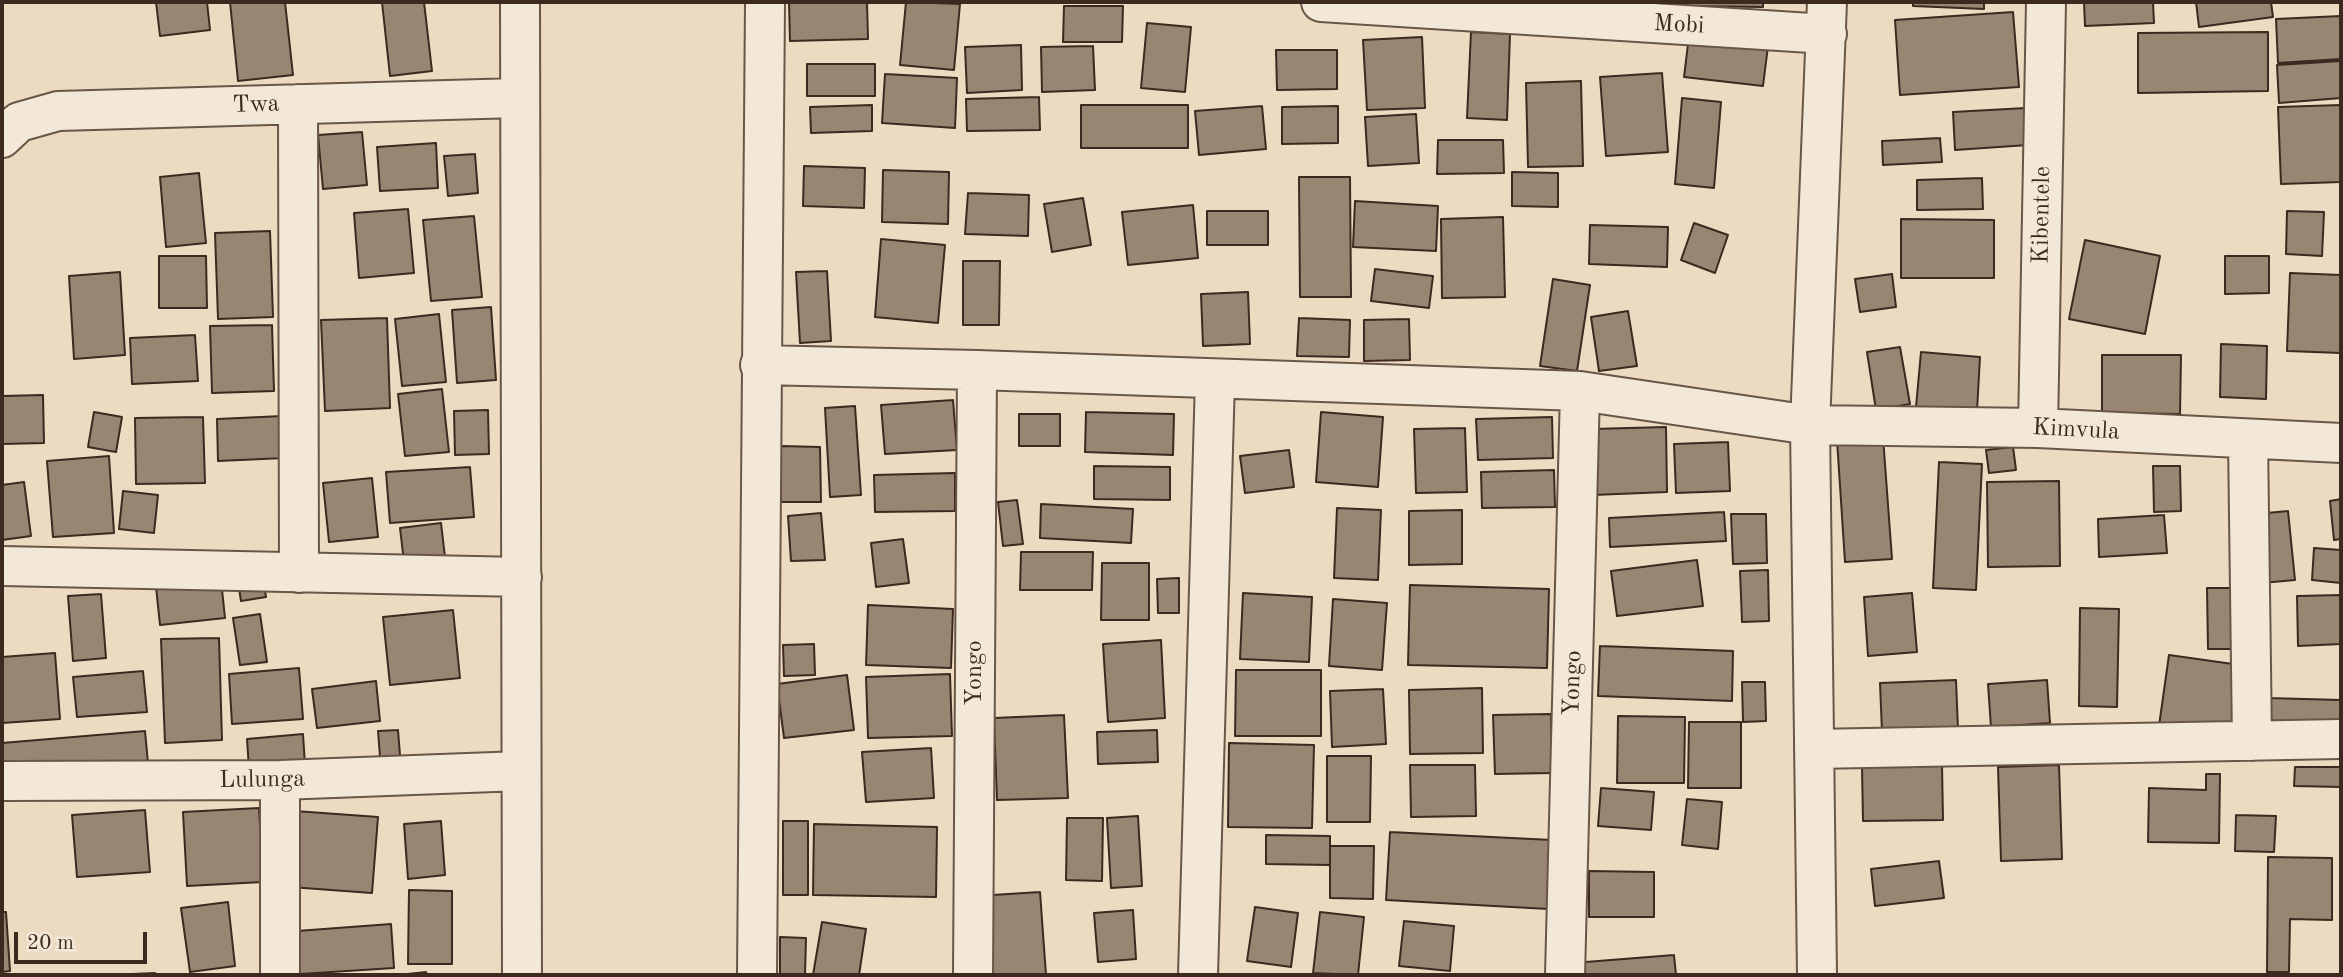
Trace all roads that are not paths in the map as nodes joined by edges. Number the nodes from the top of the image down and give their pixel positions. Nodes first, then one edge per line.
1 (520, 2) edge
2 (765, 2) edge
3 (1321, 2) edge
4 (2046, 2) edge
5 (1827, 18) edge
6 (518, 98) junction
7 (298, 104) junction
8 (2, 138) edge
9 (760, 365) junction
10 (977, 370) junction
11 (1215, 379) junction
12 (1580, 391) junction
13 (1810, 425) junction
14 (2038, 428) junction
15 (2248, 439) junction
16 (2341, 443) edge
17 (2, 566) edge
18 (299, 573) junction
19 (522, 577) junction
20 (2341, 739) edge
21 (2252, 741) junction
22 (1814, 749) junction
23 (521, 771) junction
24 (280, 780) junction
25 (2, 781) edge
26 (280, 975) edge
27 (522, 975) edge
28 (757, 975) edge
29 (973, 975) edge
30 (1198, 975) edge
31 (1565, 975) edge
32 (1817, 975) edge

1 - 6 street
2 - 9 street
3 - 5 street, Mobi
4 - 14 street, Kibentele
5 - 13 street
6 - 7 street, Twa
6 - 19 street
7 - 8 street, Twa
7 - 18 street
9 - 10 street
9 - 28 street
10 - 11 street
10 - 29 street, Yongo
11 - 12 street
11 - 30 street
12 - 13 street
12 - 31 street, Yongo
13 - 14 street, Kimvula
13 - 22 street
14 - 15 street, Kimvula
15 - 16 street, Kimvula
15 - 21 street
17 - 18 street
18 - 19 street
19 - 23 street
20 - 21 street
21 - 22 street
22 - 32 street
23 - 24 street, Lulunga
23 - 27 street
24 - 25 street, Lulunga
24 - 26 street

